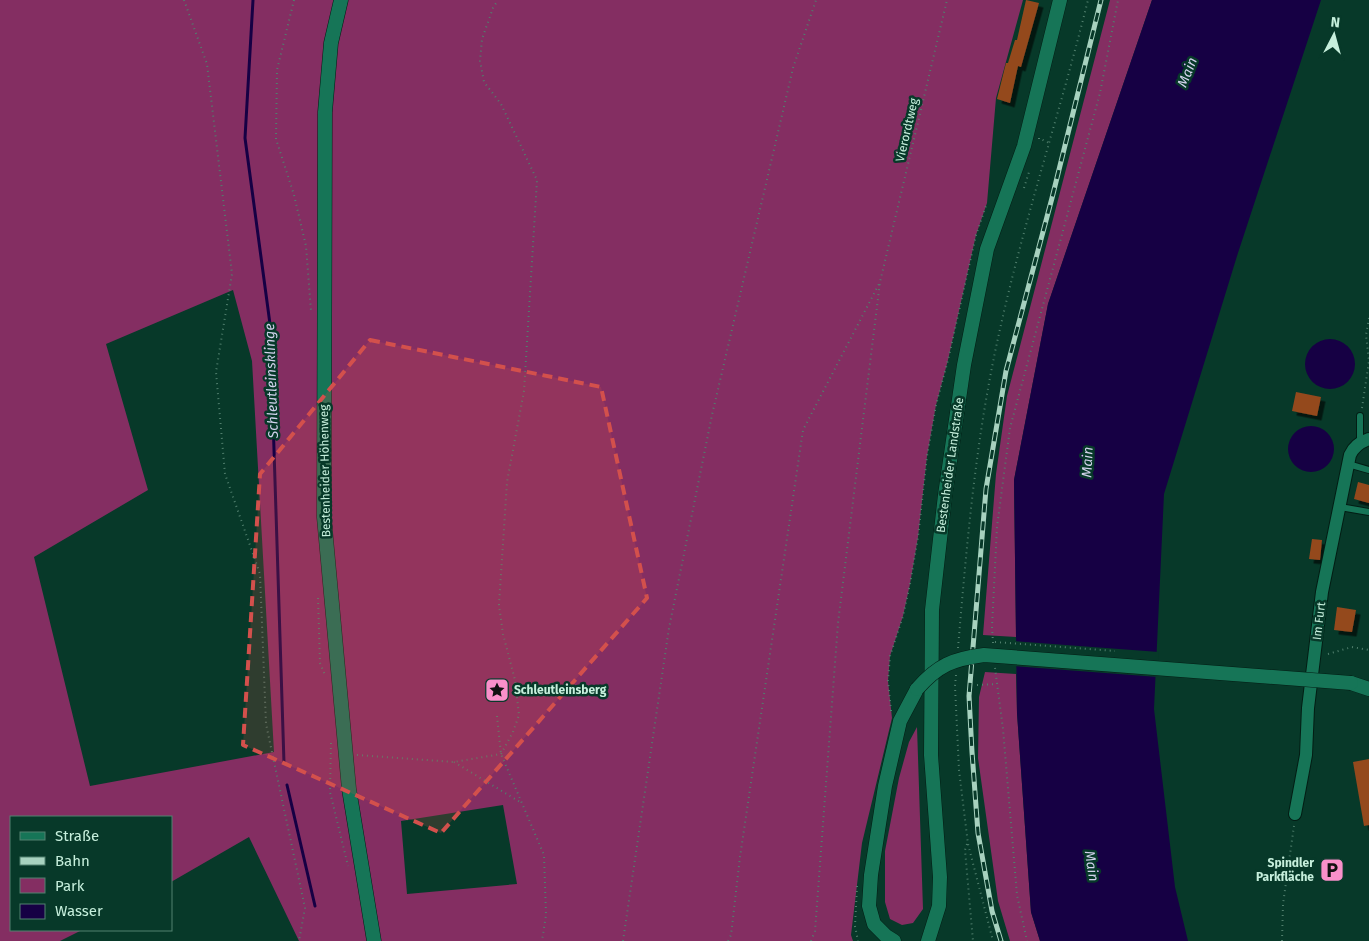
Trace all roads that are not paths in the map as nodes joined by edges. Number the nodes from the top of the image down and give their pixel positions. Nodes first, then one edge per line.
1 (341, 0) edge
2 (1060, 0) edge
3 (1360, 416) road end
4 (1365, 440) edge
5 (1348, 464) junction
6 (1369, 470) edge
7 (1340, 506) junction
8 (1369, 512) edge
9 (1369, 689) edge
10 (1295, 814) road end
11 (374, 941) edge
12 (894, 941) edge
13 (928, 941) edge

1 - 11 main road, Bestenheider Höhenweg
2 - 13 main road, Bestenheider Landstraße
3 - 4 lane
4 - 5 street, Im Furt
5 - 6 lane
5 - 7 street, Im Furt
7 - 8 lane
7 - 10 street, Im Furt
9 - 12 main road, bridge

